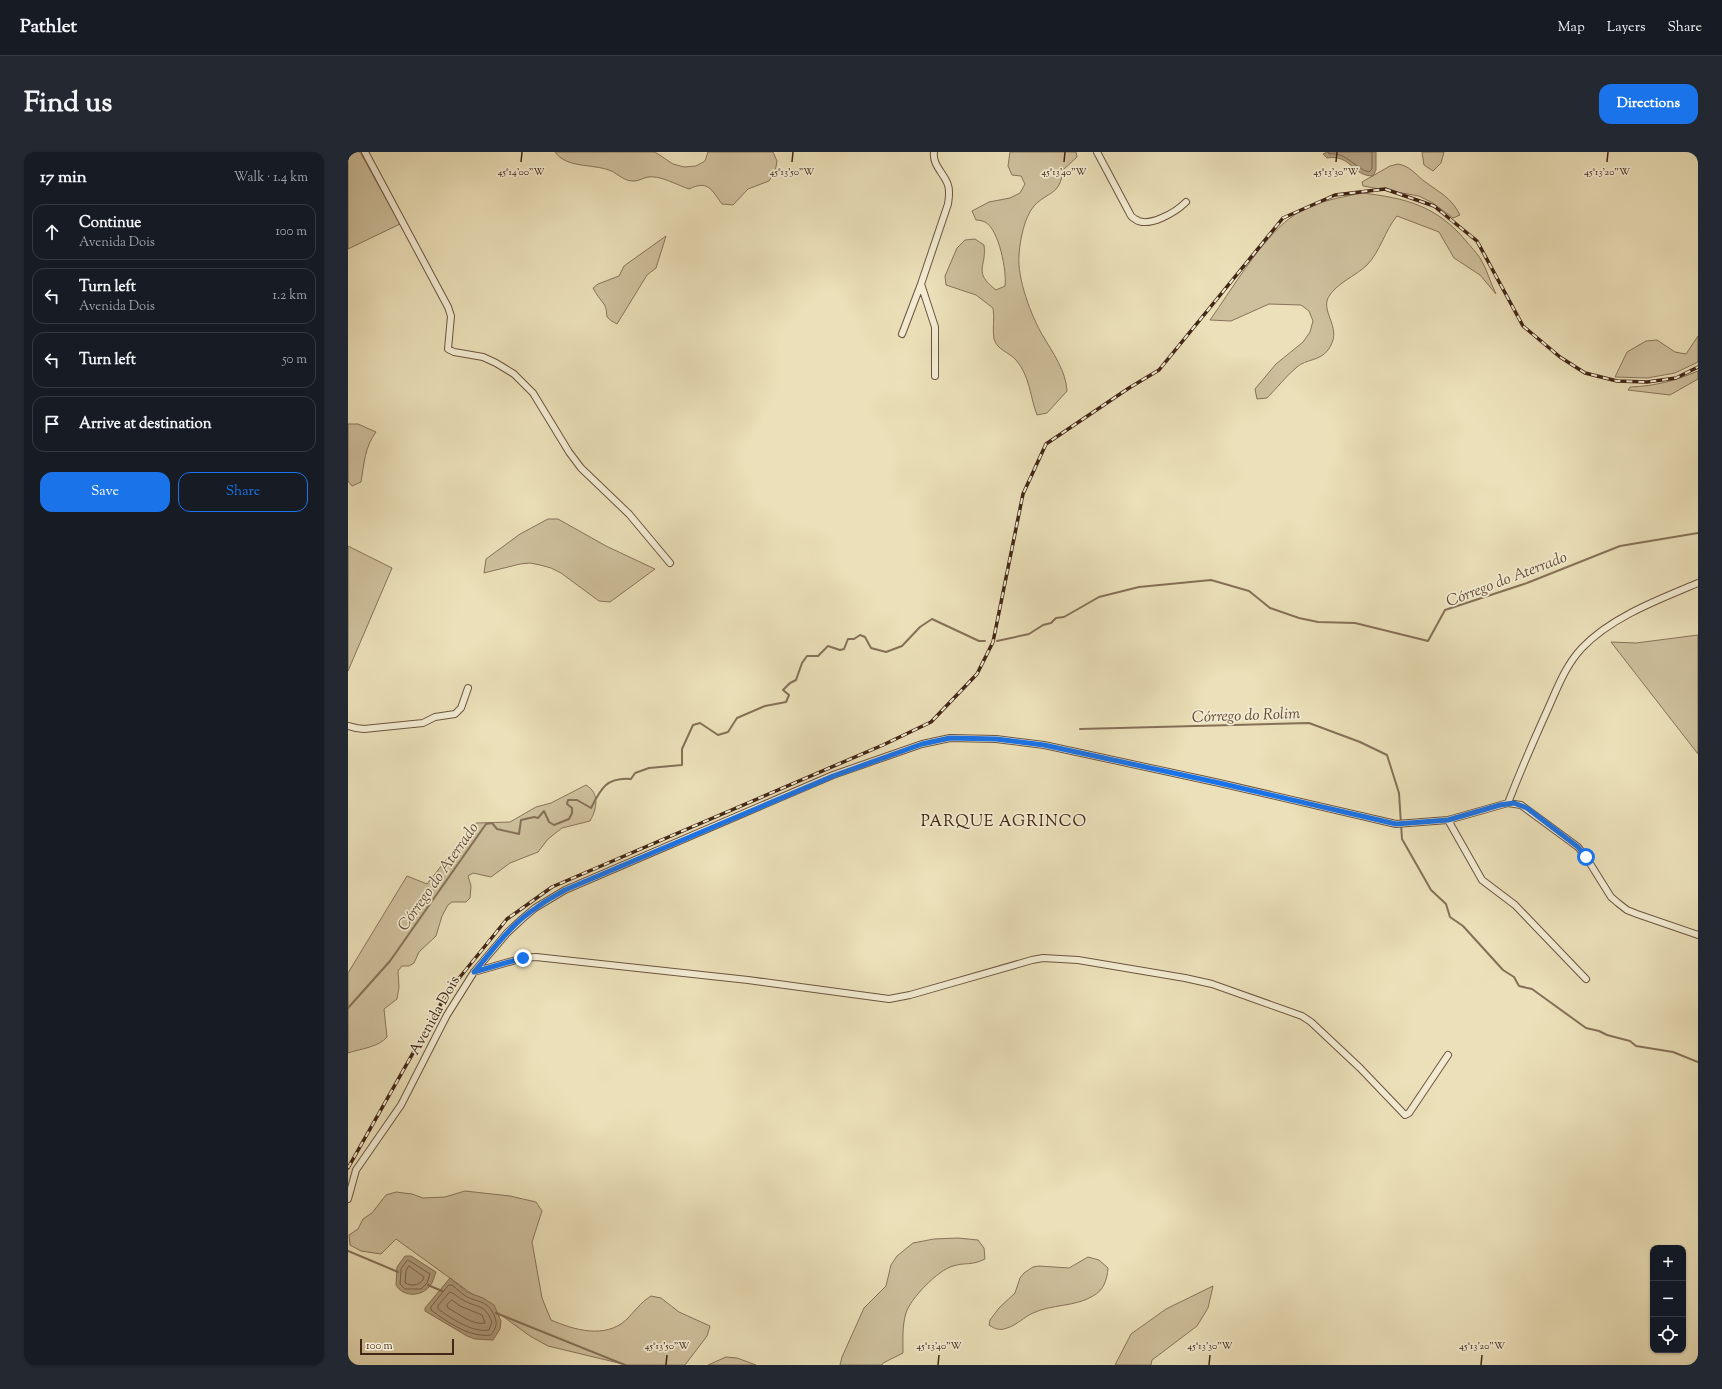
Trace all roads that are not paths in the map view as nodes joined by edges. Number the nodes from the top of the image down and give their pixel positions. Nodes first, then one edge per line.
1 (365, 152) edge
2 (934, 152) edge
3 (1097, 152) edge
4 (1186, 202) dead end
5 (922, 284) junction
6 (902, 334) dead end
7 (935, 376) dead end
8 (670, 563) dead end
9 (1698, 583) edge
10 (468, 688) dead end
11 (348, 726) edge
12 (1508, 803) junction
13 (1448, 820) junction
14 (1698, 935) edge
15 (474, 972) junction
16 (1586, 979) dead end
17 (1448, 1055) dead end
18 (348, 1199) edge

1 - 8 street
2 - 5 street
3 - 4 street
5 - 6 street
5 - 7 street
9 - 12 street
10 - 11 street
12 - 13 street, Avenida Dois
12 - 14 street
13 - 15 street, Avenida Dois
13 - 16 street
15 - 17 street
15 - 18 street, Avenida Dois

